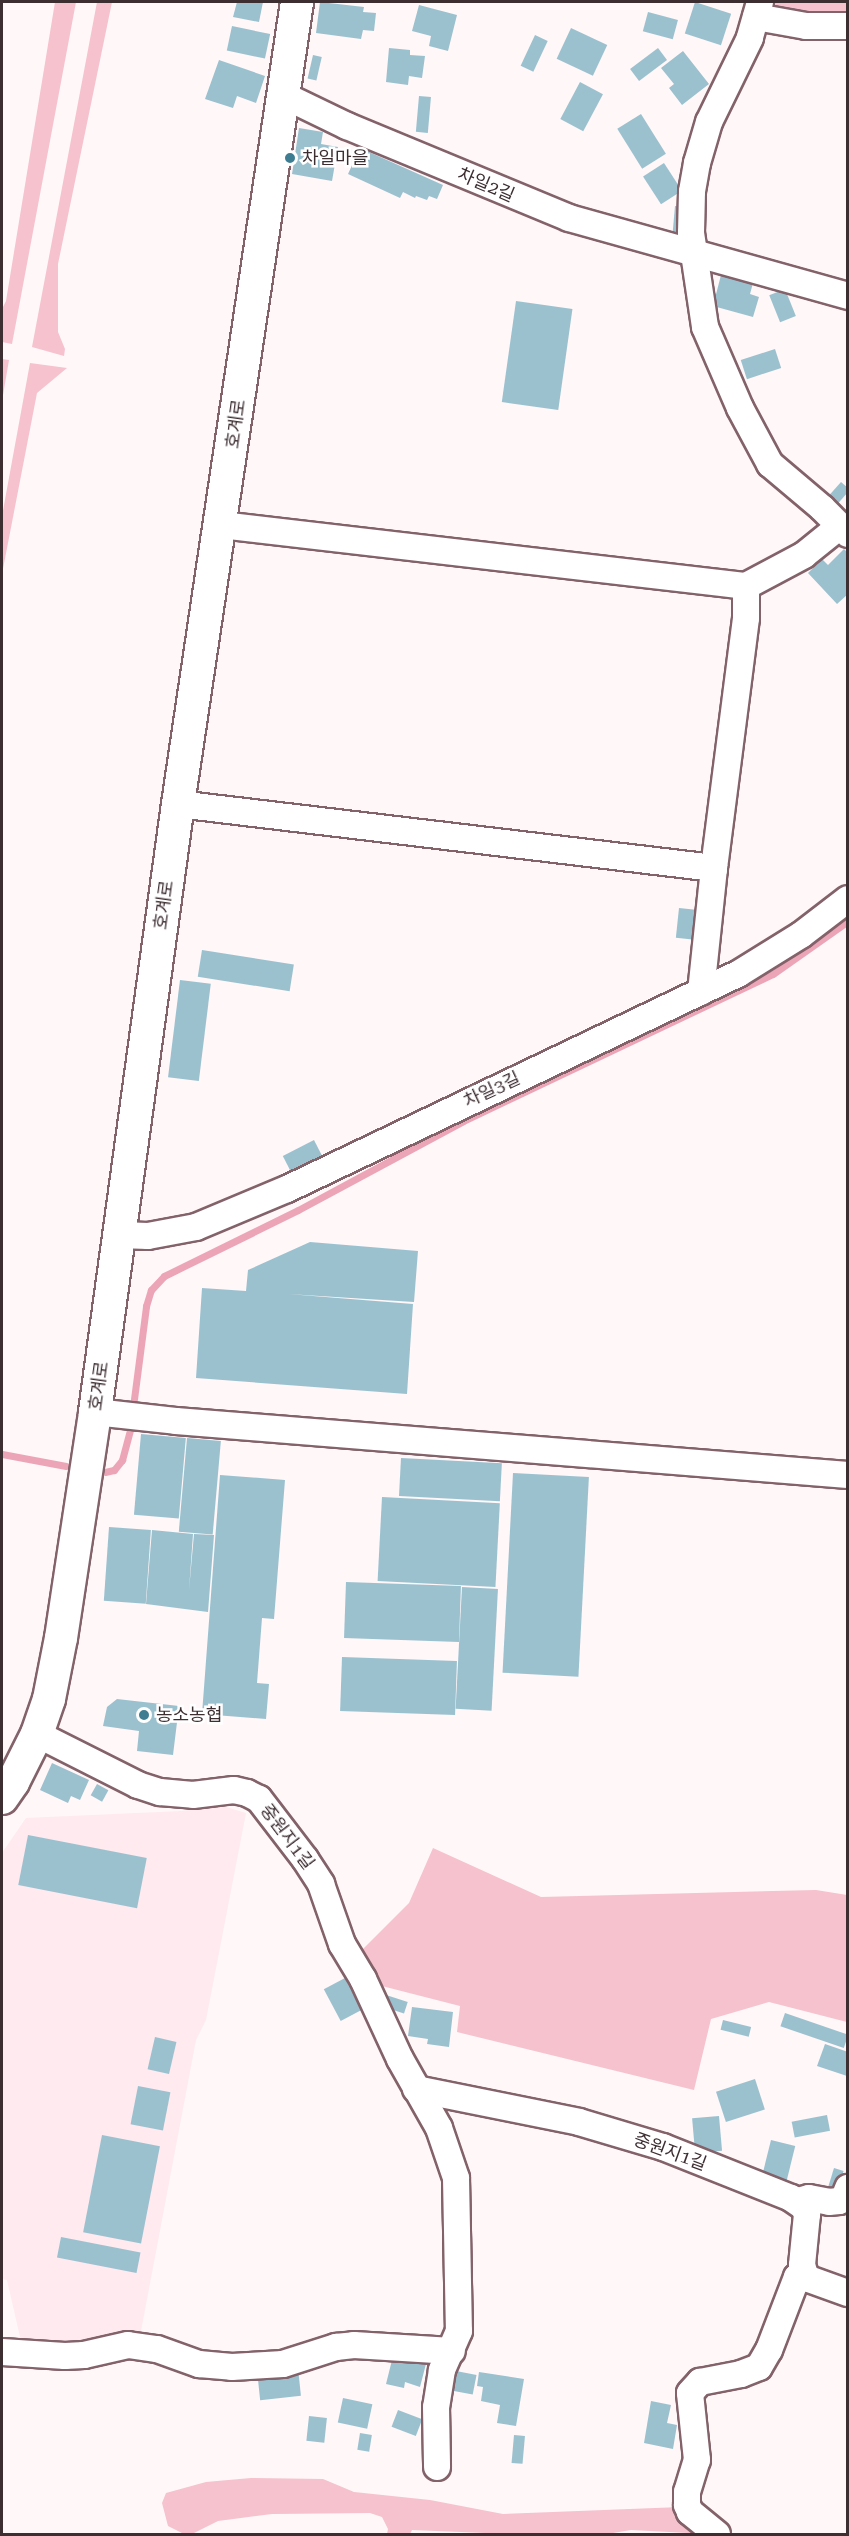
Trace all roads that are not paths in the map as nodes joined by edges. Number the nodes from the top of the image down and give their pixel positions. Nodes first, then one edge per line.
1 (297, 2) edge
2 (758, 9) edge
3 (848, 26) edge
4 (285, 96) junction
5 (694, 254) junction
6 (848, 296) edge
7 (221, 525) junction
8 (844, 530) edge
9 (746, 586) junction
10 (178, 804) junction
11 (714, 868) junction
12 (848, 899) edge
13 (701, 992) junction
14 (119, 1235) junction
15 (95, 1412) junction
16 (848, 1474) edge
17 (38, 1734) junction
18 (2, 1798) edge
19 (416, 2089) junction
20 (848, 2188) edge
21 (798, 2201) junction
22 (803, 2272) junction
23 (848, 2293) edge
24 (452, 2351) junction
25 (2, 2352) edge
26 (437, 2467) dead end
27 (717, 2535) edge

1 - 4 street, 호계로
2 - 3 street
2 - 5 street
4 - 5 street, 차일2길
4 - 7 street, 호계로
5 - 6 street, 차일2길
5 - 8 street
7 - 9 street
7 - 10 street, 호계로
8 - 9 street
9 - 11 street
10 - 11 street
10 - 14 street, 호계로
11 - 13 street
12 - 13 street, 차일3길
13 - 14 street, 차일3길
14 - 15 street, 호계로
15 - 16 street
15 - 17 street, 호계로
17 - 18 street, 호계로
17 - 19 street, 중원지1길
19 - 21 street, 중원지1길
19 - 24 street, 중원지1길
20 - 21 street
21 - 22 street
22 - 23 street
22 - 27 street
24 - 25 street
24 - 26 street, 중원지1길

